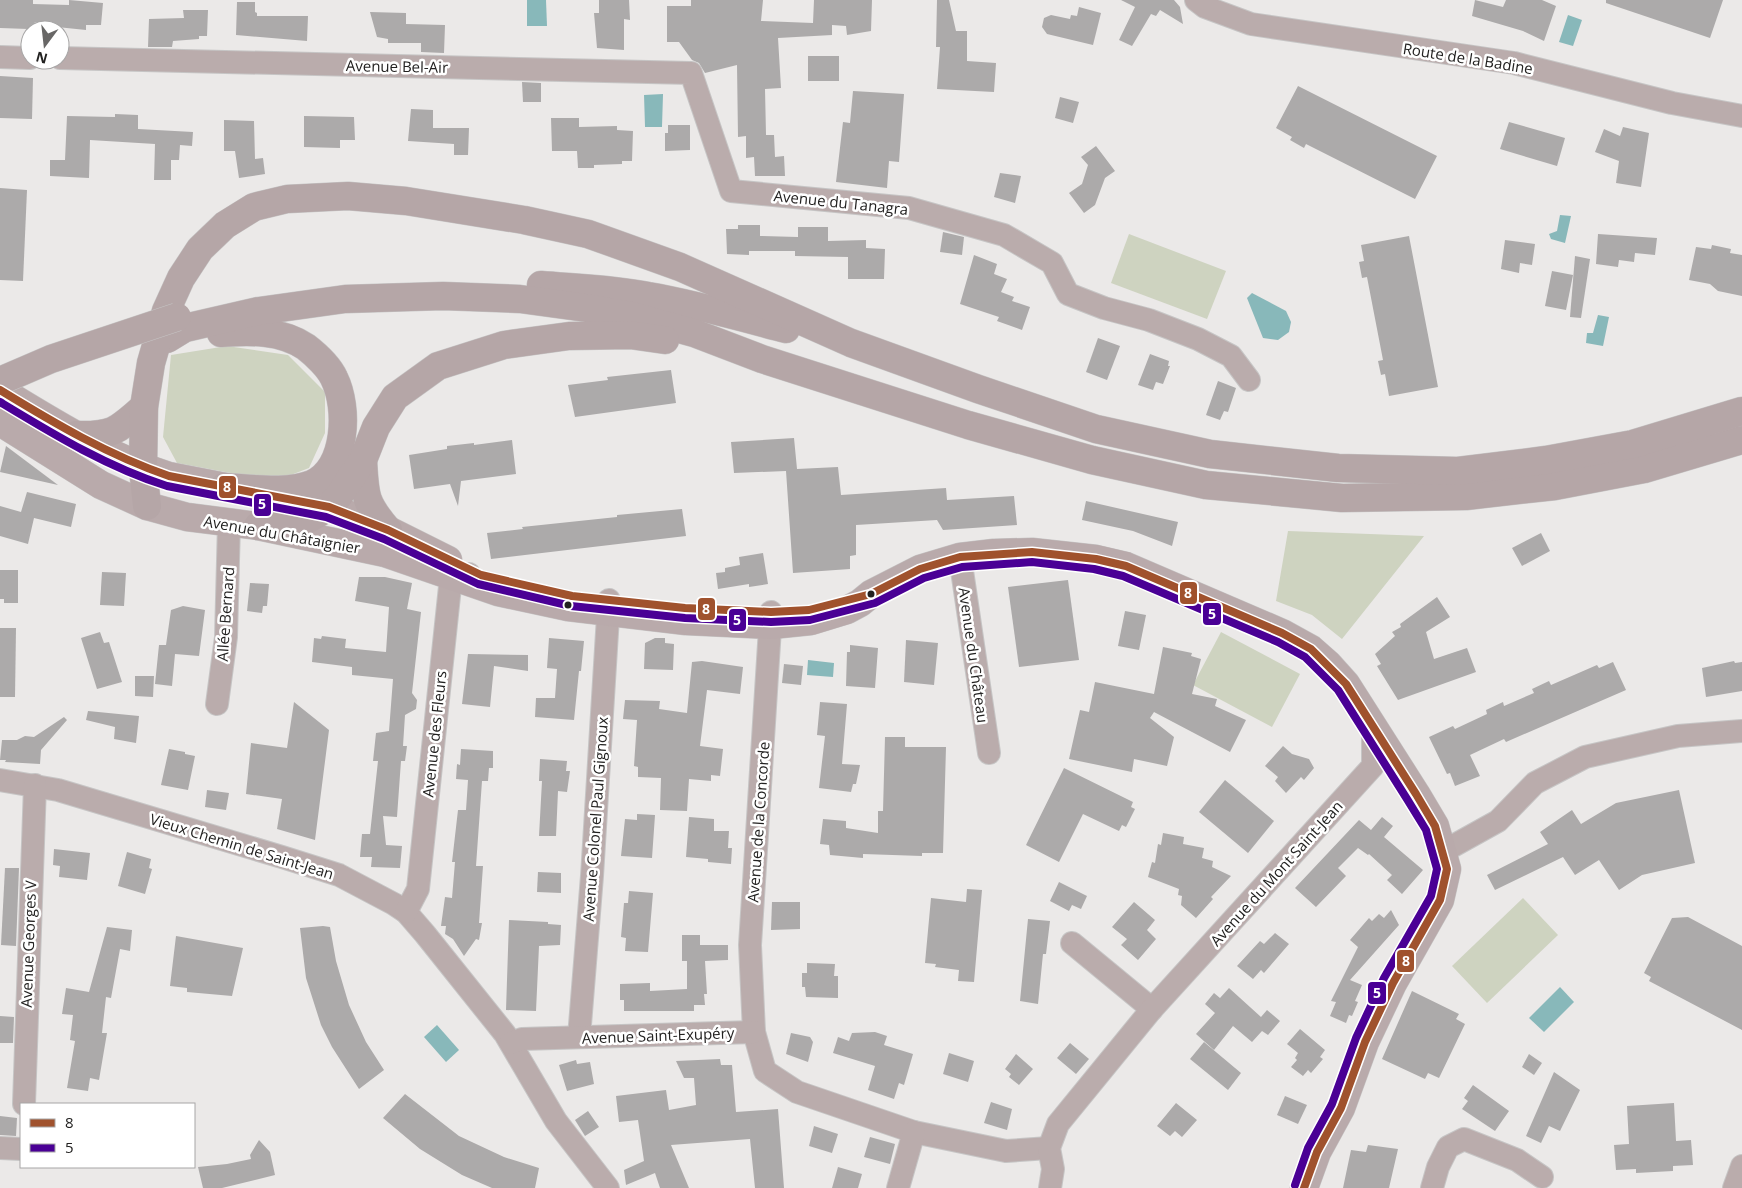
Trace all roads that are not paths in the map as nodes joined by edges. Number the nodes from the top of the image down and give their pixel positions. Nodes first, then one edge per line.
1 (1196, 0) edge
2 (0, 57) edge
3 (20, 58) edge
4 (70, 58) edge
5 (705, 114) joint
6 (1742, 116) edge
7 (172, 328) junction
8 (851, 343) junction
9 (762, 359) junction
10 (1249, 380) dead end
11 (0, 381) edge
12 (0, 390) edge
13 (0, 401) edge
14 (144, 407) junction
15 (1742, 411) edge
16 (7, 429) edge
17 (76, 435) junction
18 (1742, 440) edge
19 (363, 460) junction
20 (143, 468) junction
21 (224, 487) junction
22 (147, 506) junction
23 (328, 507) junction
24 (229, 523) junction
25 (258, 526) junction
26 (388, 530) junction
27 (419, 555) junction
28 (960, 557) junction
29 (463, 575) junction
30 (608, 607) junction
31 (772, 618) junction
32 (217, 704) dead end
33 (1372, 726) junction
34 (1742, 731) edge
35 (988, 753) dead end
36 (0, 780) edge
37 (35, 785) junction
38 (1444, 851) junction
39 (406, 912) junction
40 (1072, 943) dead end
41 (1152, 1009) junction
42 (754, 1032) junction
43 (579, 1037) junction
44 (511, 1043) junction
45 (24, 1103) edge
46 (914, 1132) junction
47 (0, 1148) edge
48 (1049, 1148) junction
49 (20, 1149) edge
50 (1742, 1166) edge
51 (1542, 1177) dead end
52 (608, 1188) edge
53 (898, 1188) edge
54 (1050, 1188) edge
55 (1304, 1188) edge
56 (1432, 1188) edge
57 (1734, 1188) edge

1 - 6 street, Route de la Badine
2 - 3 street
4 - 5 street, Avenue Bel-Air
5 - 10 street, Avenue du Tanagra
7 - 8 highway
7 - 9 highway
7 - 11 highway, bridge
7 - 13 highway
7 - 21 highway
8 - 14 highway
8 - 15 highway
9 - 18 highway
9 - 19 highway
12 - 17 street, Avenue du Châtaignier
14 - 17 highway
14 - 20 highway
16 - 22 street, Avenue du Châtaignier
17 - 20 street, Avenue du Châtaignier
19 - 23 highway
19 - 26 highway
20 - 21 street, Avenue du Châtaignier
20 - 22 highway
21 - 23 street, Avenue du Châtaignier
22 - 24 street, Avenue du Châtaignier
23 - 25 highway
23 - 26 street, Avenue du Châtaignier
24 - 25 street, Avenue du Châtaignier
24 - 32 street, Allée Bernard
25 - 27 street, Avenue du Châtaignier
26 - 27 street, Avenue du Châtaignier
27 - 29 street, Avenue du Châtaignier
28 - 31 street, Avenue du Châtaignier
28 - 33 street, Avenue du Châtaignier
28 - 35 street, Avenue du Château
29 - 30 street, Avenue du Châtaignier
29 - 39 street, Avenue des Fleurs
30 - 31 street, Avenue du Châtaignier
30 - 43 street, Avenue Colonel Paul Gignoux
31 - 42 street, Avenue de la Concorde
33 - 38 street, Avenue du Châtaignier
33 - 41 street, Avenue du Mont Saint-Jean
34 - 38 street
36 - 37 street, Vieux Chemin de Saint-Jean
37 - 39 street, Vieux Chemin de Saint-Jean
37 - 45 street, Avenue Georges V
38 - 55 street, Avenue du Châtaignier
39 - 44 street, Vieux Chemin de Saint-Jean
40 - 41 street
41 - 48 street, Avenue du Mont Saint-Jean
42 - 43 street, Avenue Saint-Exupéry
42 - 46 street, Avenue Saint-Exupéry
43 - 44 street, Avenue Saint-Exupéry
44 - 52 street, Vieux Chemin de Saint-Jean
46 - 48 street, Avenue Saint-Exupéry
46 - 53 street
47 - 49 street
48 - 54 street, Avenue du Mont Saint-Jean
50 - 57 street
51 - 56 street

